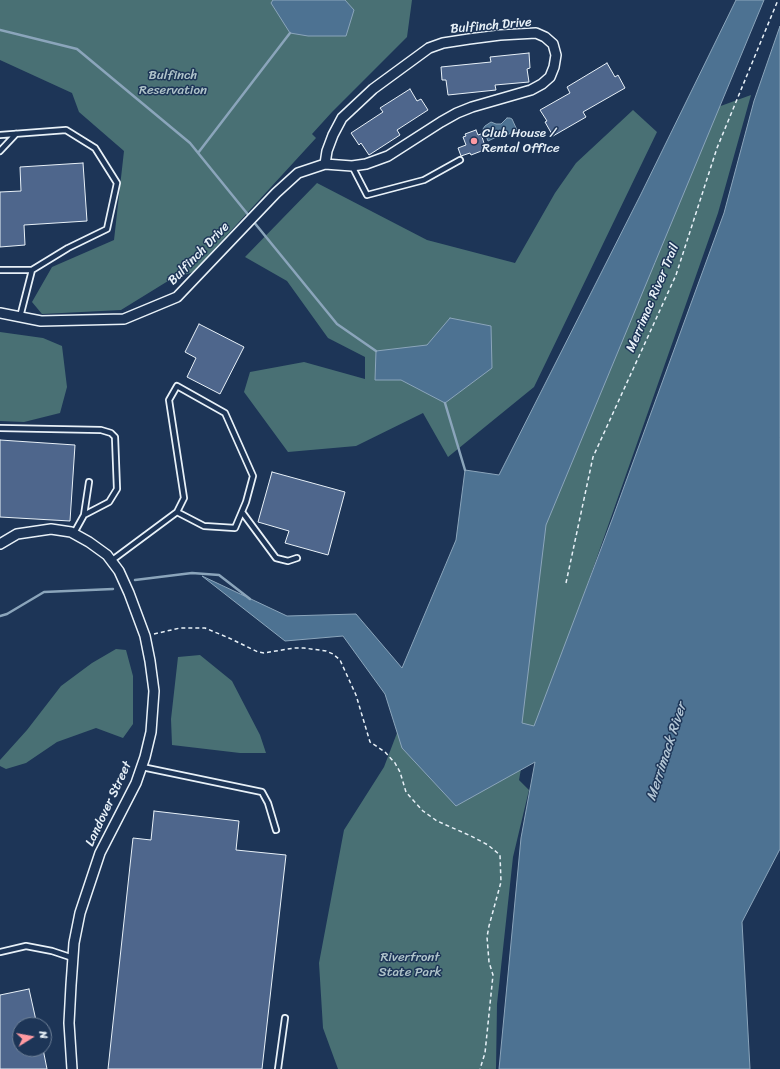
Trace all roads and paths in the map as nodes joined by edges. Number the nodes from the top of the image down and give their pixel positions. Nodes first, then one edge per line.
1 (778, 0) edge
2 (16, 134) junction
3 (0, 135) edge
4 (0, 151) edge
5 (460, 160) dead end
6 (325, 164) junction
7 (352, 166) junction
8 (0, 270) edge
9 (32, 270) junction
10 (0, 313) edge
11 (20, 317) junction
12 (0, 428) edge
13 (89, 482) dead end
14 (177, 512) junction
15 (242, 512) junction
16 (84, 515) junction
17 (74, 533) junction
18 (0, 544) edge
19 (297, 558) dead end
20 (111, 561) junction
21 (566, 583) dead end
22 (145, 636) junction
23 (142, 767) junction
24 (276, 830) dead end
25 (0, 952) edge
26 (73, 958) junction
27 (285, 1018) dead end
28 (72, 1069) edge
29 (278, 1069) edge
30 (480, 1069) edge

1 - 21 path, Merrimac River Trail
2 - 3 lane
2 - 4 lane
2 - 9 lane
5 - 7 lane
6 - 7 street, Bulfinch Drive
6 - 7 street, Bulfinch Drive
6 - 11 street, Bulfinch Drive
8 - 9 lane
9 - 11 lane
10 - 11 street, Bulfinch Drive
12 - 16 lane
13 - 16 lane
14 - 15 lane
14 - 15 lane
14 - 20 lane
15 - 19 lane
16 - 17 lane
17 - 18 street, Landover Street
17 - 20 street, Landover Street
20 - 22 street, Landover Street
22 - 23 street, Landover Street
22 - 30 path
23 - 24 lane
23 - 26 street, Landover Street
25 - 26 lane
26 - 28 street, Landover Street
27 - 29 lane

